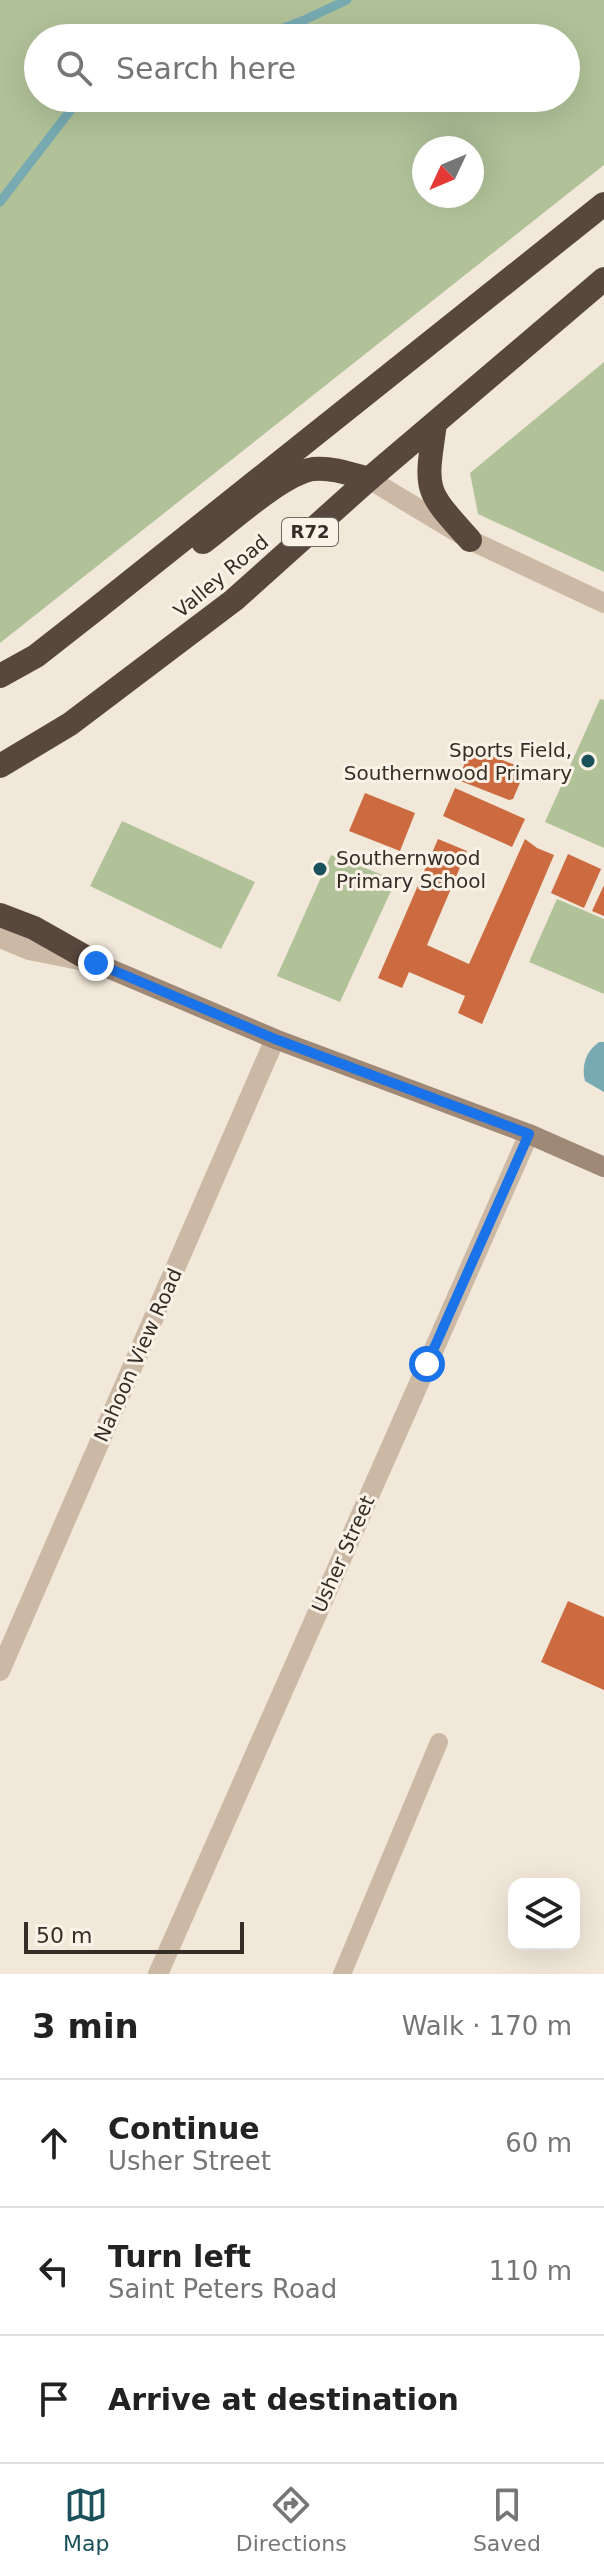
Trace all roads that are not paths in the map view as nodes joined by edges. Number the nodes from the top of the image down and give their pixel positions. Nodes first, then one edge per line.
1 (604, 204) edge
2 (604, 279) edge
3 (435, 424) junction
4 (369, 479) junction
5 (470, 540) junction
6 (604, 603) edge
7 (96, 609) junction
8 (0, 676) edge
9 (0, 766) edge
10 (0, 915) edge
11 (0, 938) edge
12 (96, 963) junction
13 (275, 1039) junction
14 (529, 1134) junction
15 (604, 1167) edge
16 (0, 1671) edge
17 (439, 1742) dead end
18 (158, 1974) edge
19 (342, 1974) edge

1 - 7 highway
2 - 3 highway, Valley Road / R72
3 - 4 highway, Valley Road / R72
3 - 5 highway
4 - 5 street
4 - 7 highway
4 - 9 highway, Valley Road / R72
5 - 6 street
7 - 8 highway
10 - 12 highway
11 - 12 street
12 - 13 street
13 - 14 street
13 - 16 street, Nahoon View Road
14 - 15 street
14 - 18 street, Usher Street
17 - 19 lane

